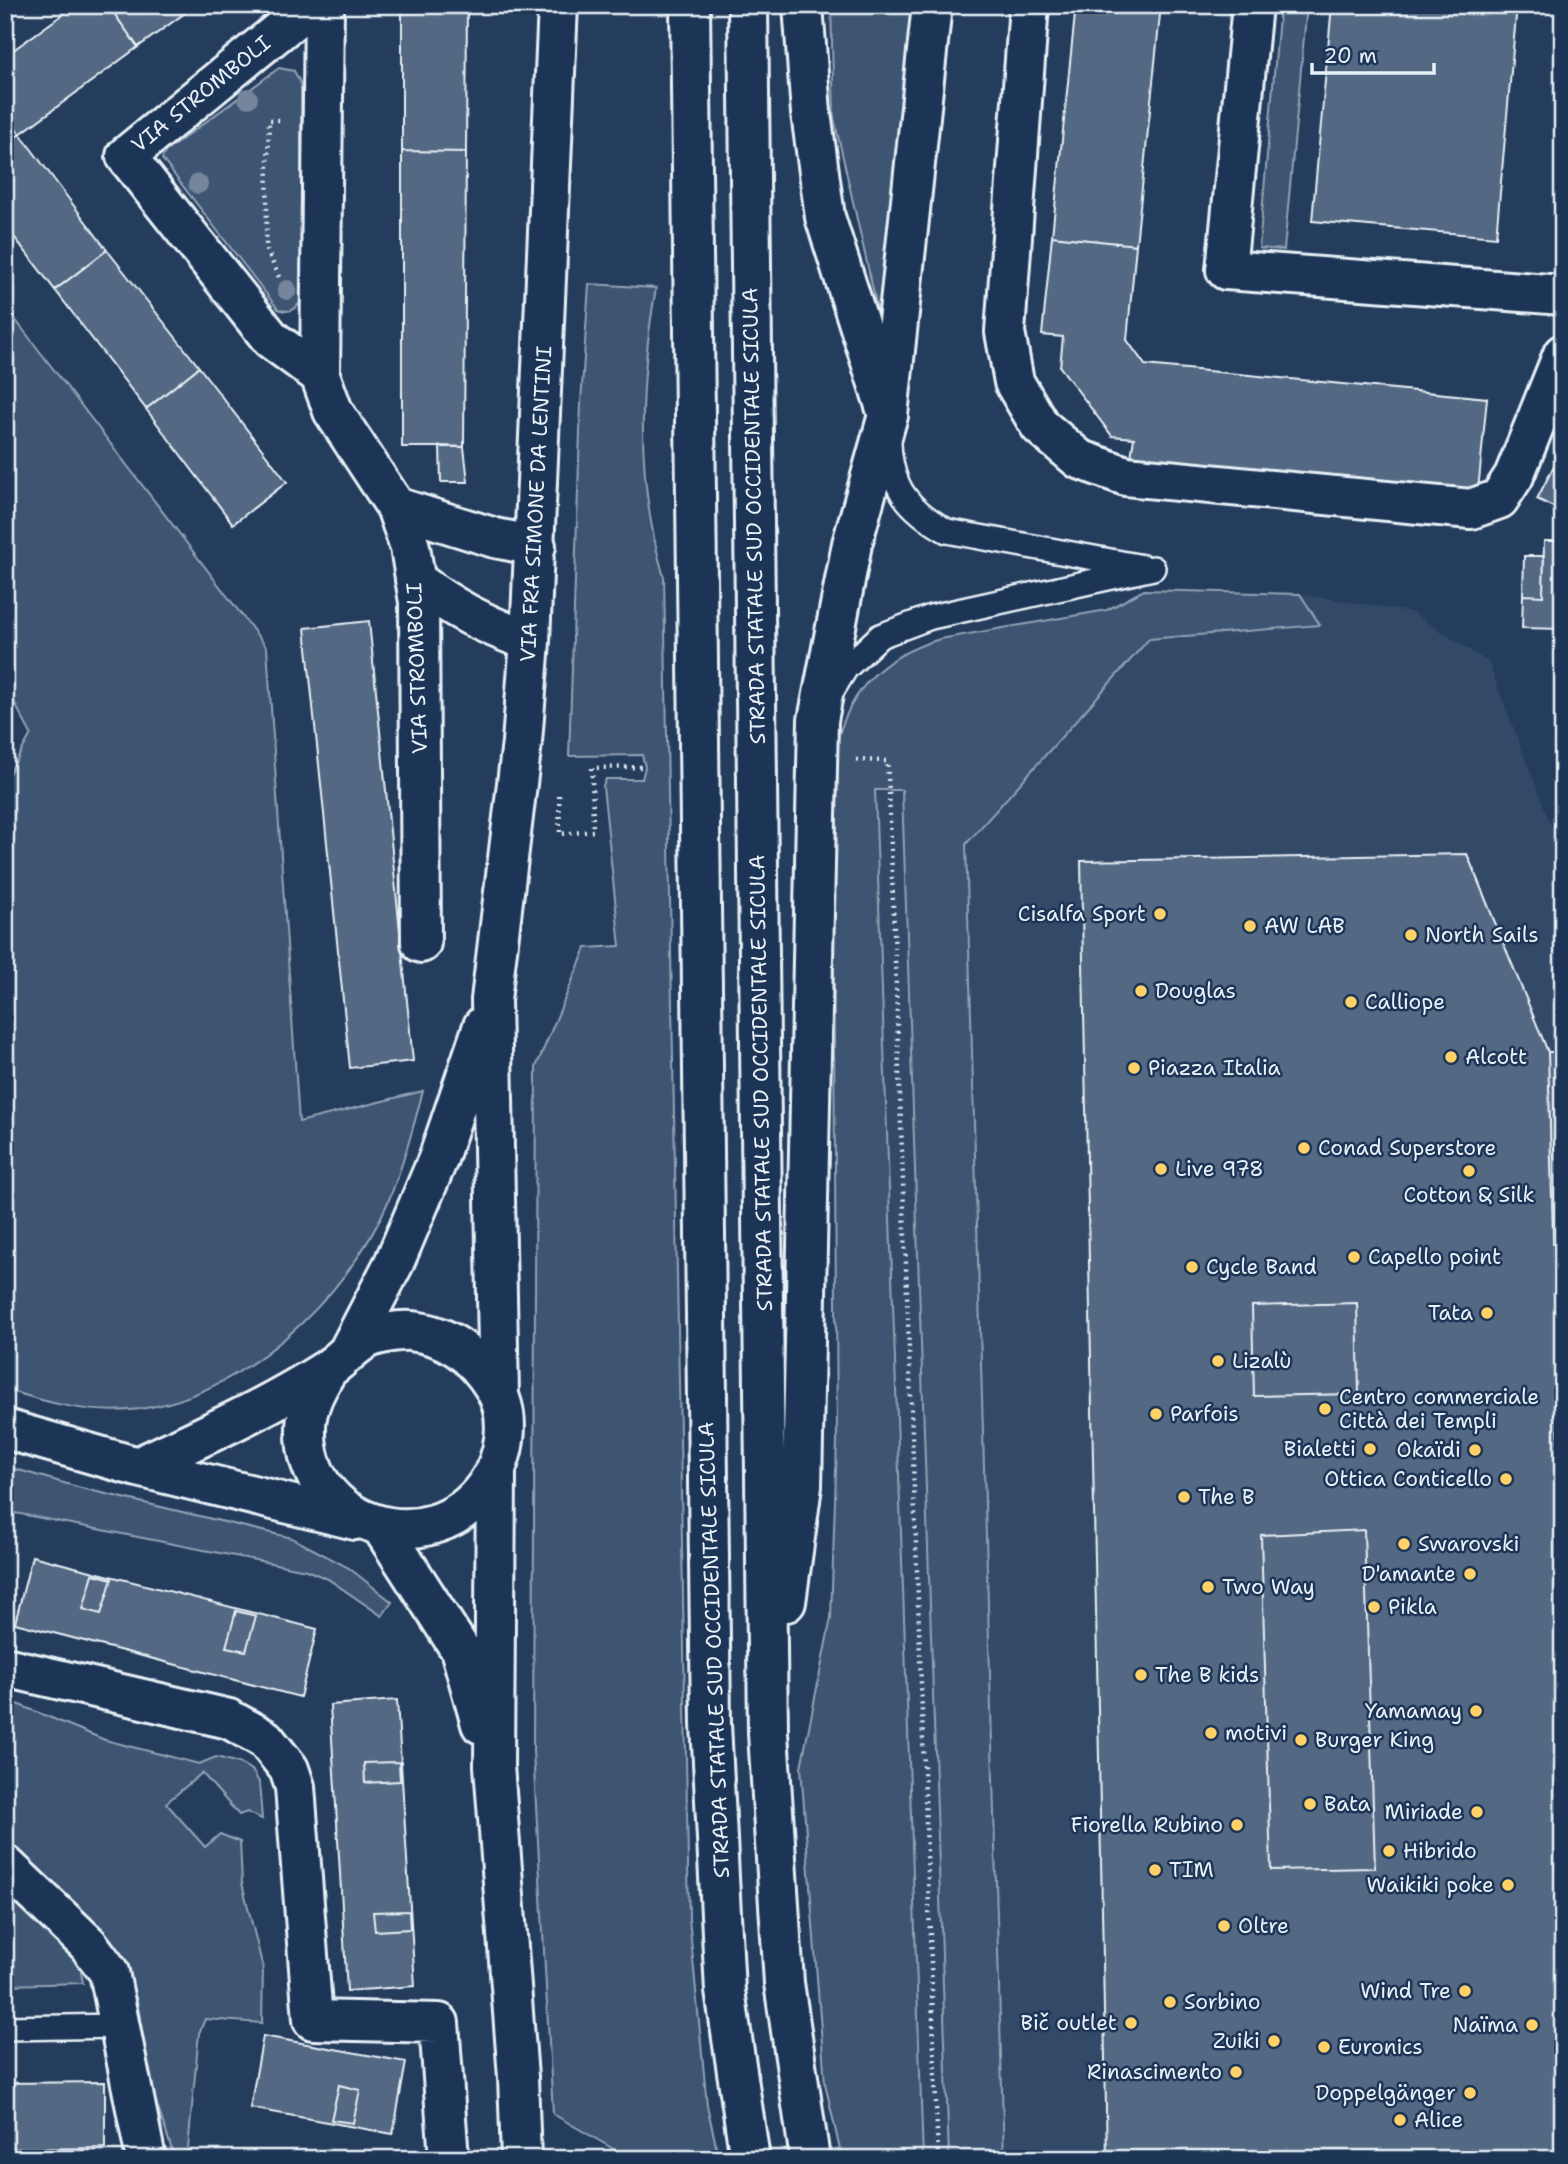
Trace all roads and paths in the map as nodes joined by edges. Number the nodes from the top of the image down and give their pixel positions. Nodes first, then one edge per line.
1 (311, 5) edge
2 (324, 5) edge
3 (558, 5) edge
4 (690, 5) edge
5 (748, 5) edge
6 (803, 5) edge
7 (932, 5) edge
8 (1029, 5) edge
9 (1252, 5) edge
10 (269, 120) dead end
11 (266, 248) dead end
12 (1563, 295) edge
13 (1563, 354) edge
14 (320, 375) junction
15 (888, 415) junction
16 (396, 507) junction
17 (536, 546) junction
18 (415, 580) junction
19 (530, 641) junction
20 (818, 720) junction
21 (856, 760) dead end
22 (645, 767) dead end
23 (593, 831) dead end
24 (421, 943) dead end
25 (491, 1000) junction
26 (339, 1360) junction
27 (499, 1395) junction
28 (5, 1429) edge
29 (138, 1467) junction
30 (496, 1471) junction
31 (373, 1524) junction
32 (5, 1667) edge
33 (768, 1733) junction
34 (494, 1766) junction
35 (5, 1865) edge
36 (122, 2026) junction
37 (5, 2028) edge
38 (146, 2159) edge
39 (449, 2159) edge
40 (521, 2159) edge
41 (750, 2159) edge
42 (810, 2159) edge
43 (938, 2159) edge

1 - 14 street, VIA STROMBOLI
2 - 14 street, VIA STROMBOLI
3 - 17 street, VIA FRA SIMONE DA LENTINI
4 - 41 street, STRADA STATALE SUD OCCIDENTALE SICULA
5 - 33 street, STRADA STATALE SUD OCCIDENTALE SICULA
6 - 15 street
7 - 15 street
8 - 13 street
9 - 12 street
10 - 11 path
14 - 16 street, VIA STROMBOLI
15 - 20 street
15 - 20 lane
16 - 17 street
16 - 18 street, VIA STROMBOLI
17 - 19 street, VIA FRA SIMONE DA LENTINI
18 - 19 street
18 - 24 street, VIA STROMBOLI
19 - 25 street, VIA FRA SIMONE DA LENTINI
20 - 33 street
21 - 43 path
22 - 23 path
25 - 26 street
25 - 27 street
26 - 27 street
26 - 29 street
26 - 31 street
27 - 30 street
28 - 29 street
29 - 31 street
30 - 31 street
30 - 34 street
31 - 34 street
32 - 39 street
33 - 42 street, STRADA STATALE SUD OCCIDENTALE SICULA
34 - 40 street
35 - 36 street
36 - 37 lane
36 - 38 street

